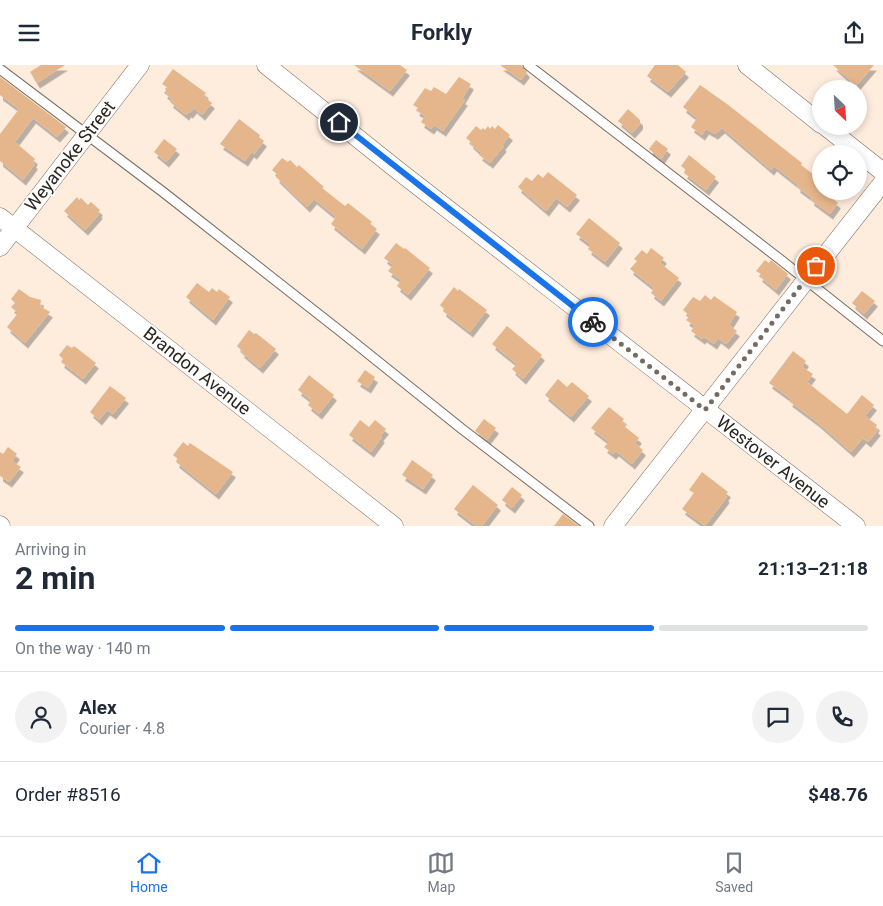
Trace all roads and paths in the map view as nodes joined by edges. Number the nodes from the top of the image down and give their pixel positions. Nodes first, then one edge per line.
1 (140, 65) edge
2 (266, 65) edge
3 (528, 65) edge
4 (747, 65) edge
5 (0, 69) edge
6 (812, 116) edge
7 (87, 134) junction
8 (836, 135) edge
9 (883, 172) edge
10 (883, 182) edge
11 (0, 217) edge
12 (14, 228) junction
13 (0, 247) edge
14 (805, 279) junction
15 (883, 341) edge
16 (705, 410) junction
17 (394, 526) edge
18 (589, 526) edge
19 (613, 526) edge
20 (856, 526) edge

1 - 7 street, Weyanoke Street
2 - 16 street, Westover Avenue
3 - 14 lane
4 - 6 street
5 - 7 lane
7 - 12 street, Weyanoke Street
7 - 18 lane
8 - 9 street
10 - 14 street
11 - 12 street, Brandon Avenue
12 - 13 street, Weyanoke Street
12 - 17 street, Brandon Avenue
14 - 15 lane
14 - 16 street
16 - 19 street
16 - 20 street, Westover Avenue

